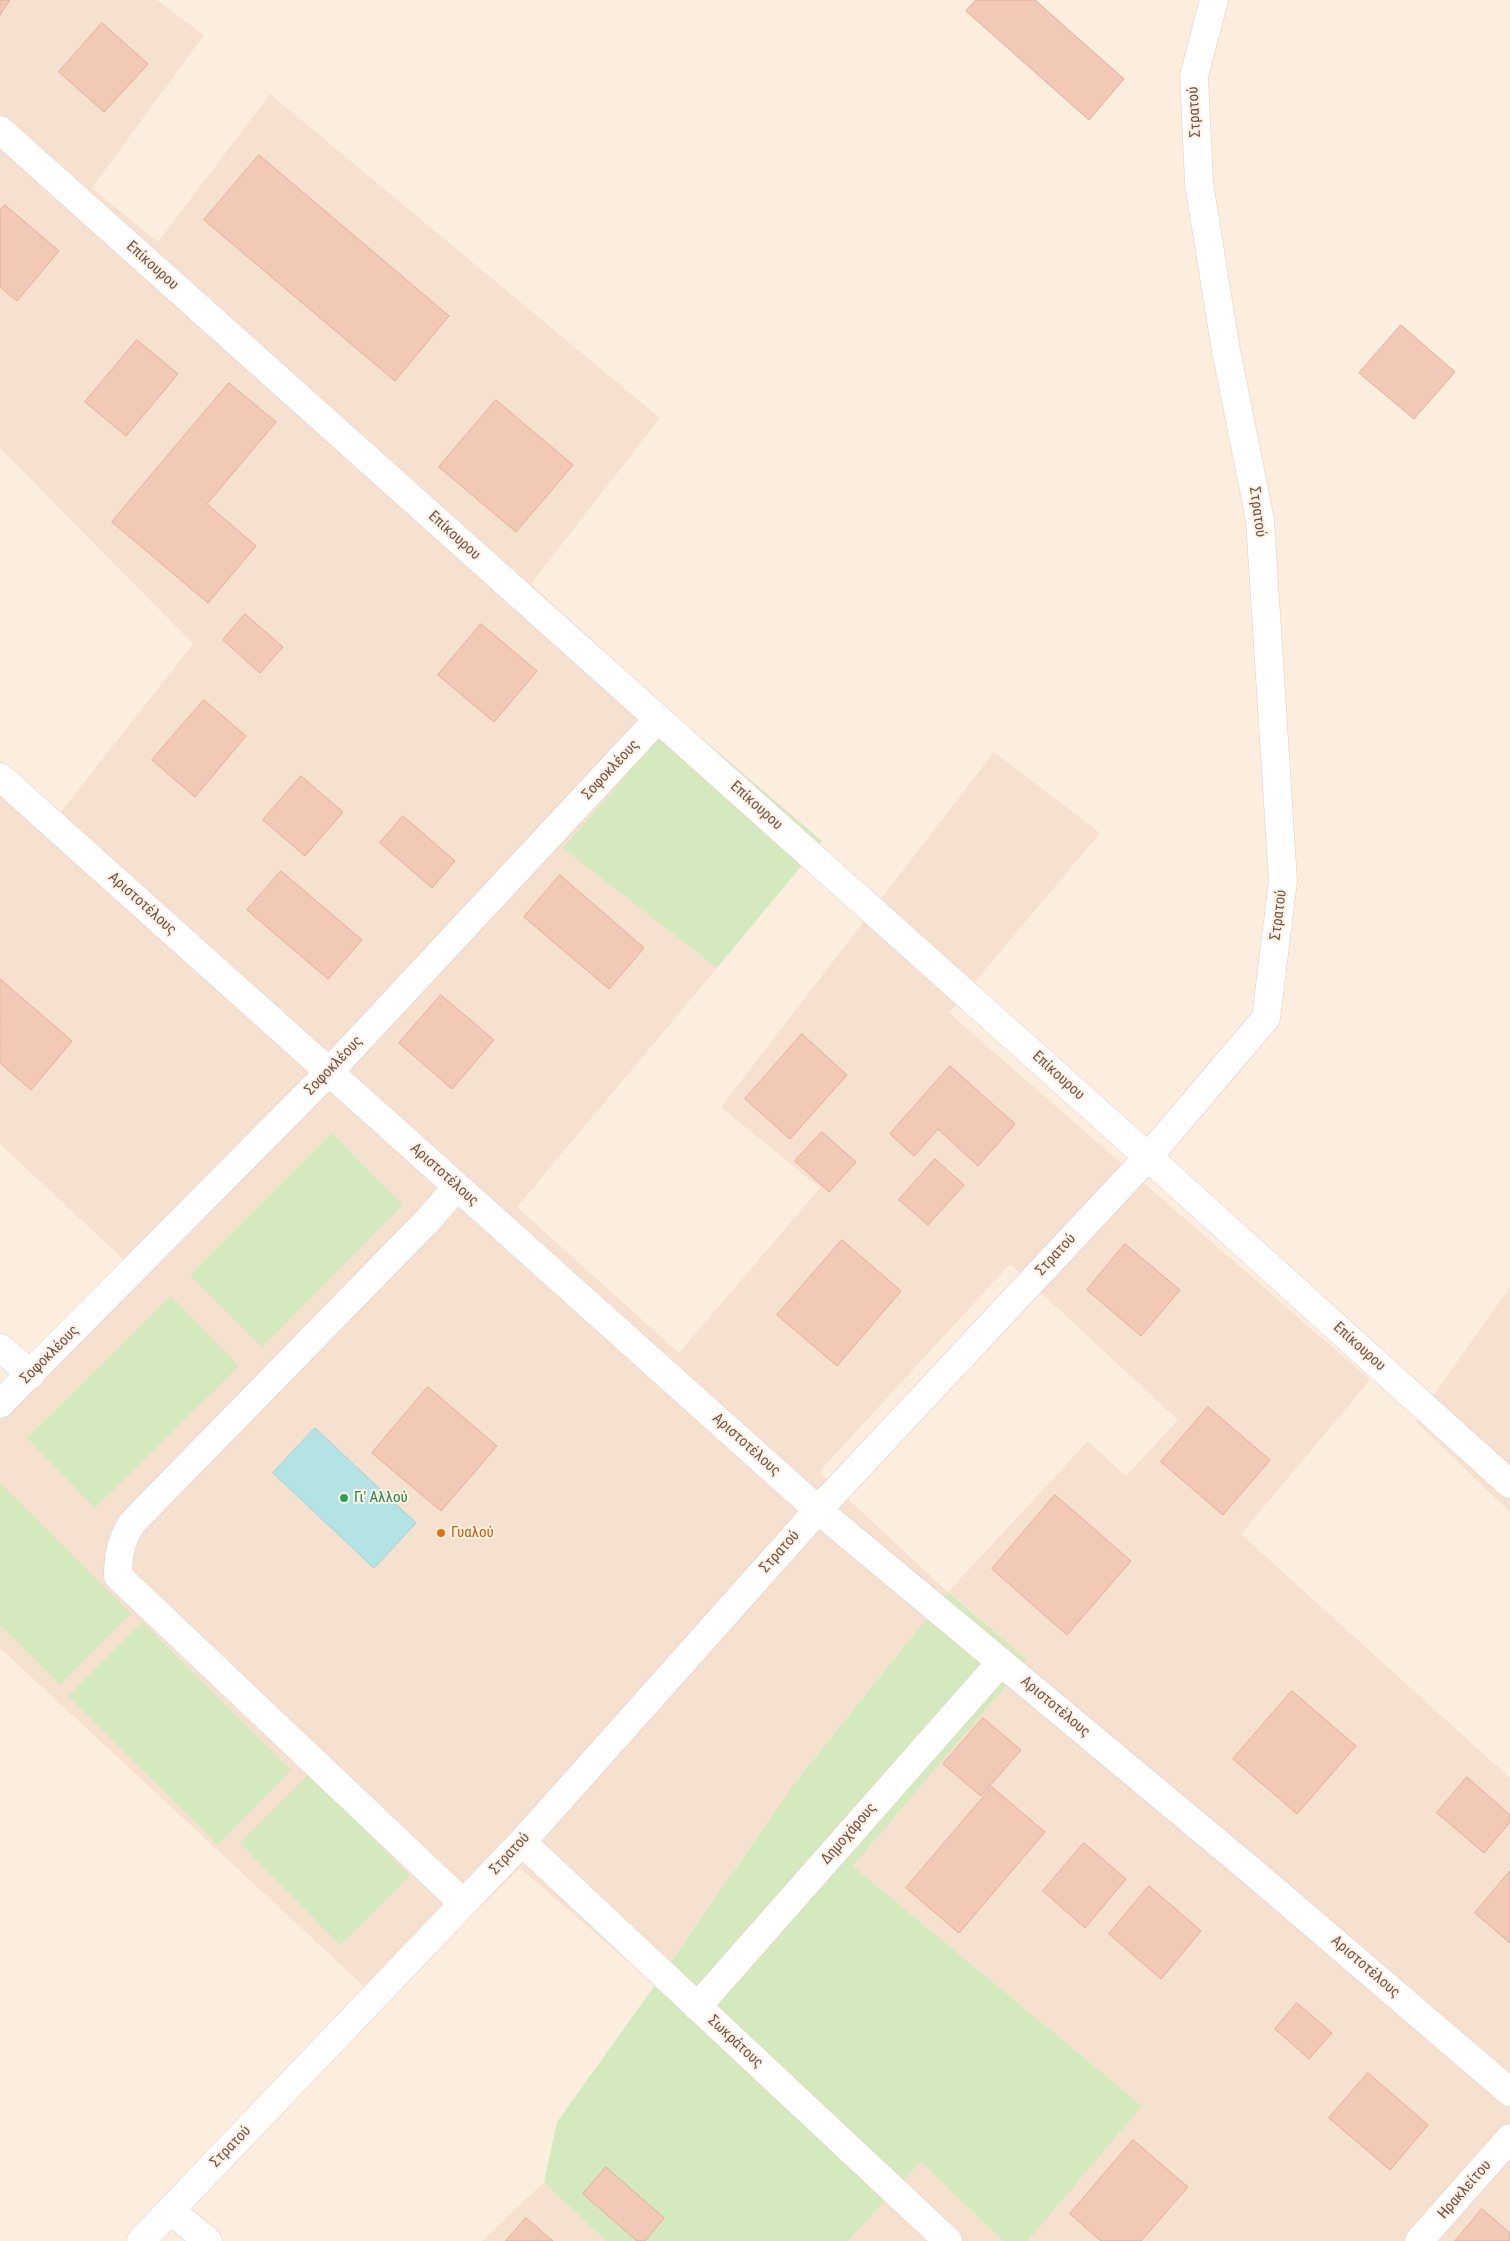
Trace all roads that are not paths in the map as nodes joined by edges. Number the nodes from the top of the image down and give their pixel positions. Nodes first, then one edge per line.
1 (1214, 0) edge
2 (0, 130) edge
3 (658, 719) junction
4 (0, 777) edge
5 (329, 1072) junction
6 (1148, 1157) junction
7 (457, 1187) junction
8 (0, 1348) edge
9 (30, 1374) junction
10 (0, 1404) edge
11 (1510, 1484) edge
12 (818, 1510) junction
13 (1001, 1662) junction
14 (522, 1842) junction
15 (463, 1903) junction
16 (697, 2007) junction
17 (1510, 2092) edge
18 (1510, 2138) edge
19 (170, 2210) junction
20 (141, 2241) edge
21 (208, 2241) edge
22 (948, 2241) edge
23 (1419, 2241) edge

1 - 6 street, Στρατού
2 - 3 street, Επίκουρου
3 - 5 street, Σοφοκλέους
3 - 6 street, Επίκουρου
4 - 5 street, Αριστοτέλους
5 - 7 street, Αριστοτέλους
5 - 9 street, Σοφοκλέους
6 - 11 street, Επίκουρου
6 - 12 street, Στρατού
7 - 12 street, Αριστοτέλους
7 - 15 street
8 - 9 street
9 - 10 street, Σοφοκλέους
12 - 13 street, Αριστοτέλους
12 - 14 street, Στρατού
13 - 16 street, Δημοχάρους
13 - 17 street, Αριστοτέλους
14 - 15 street, Στρατού
14 - 16 street, Σωκράτους
15 - 19 street, Στρατού
16 - 22 street, Σωκράτους
18 - 23 street, Ηρακλείτου
19 - 20 street, Στρατού
19 - 21 street

